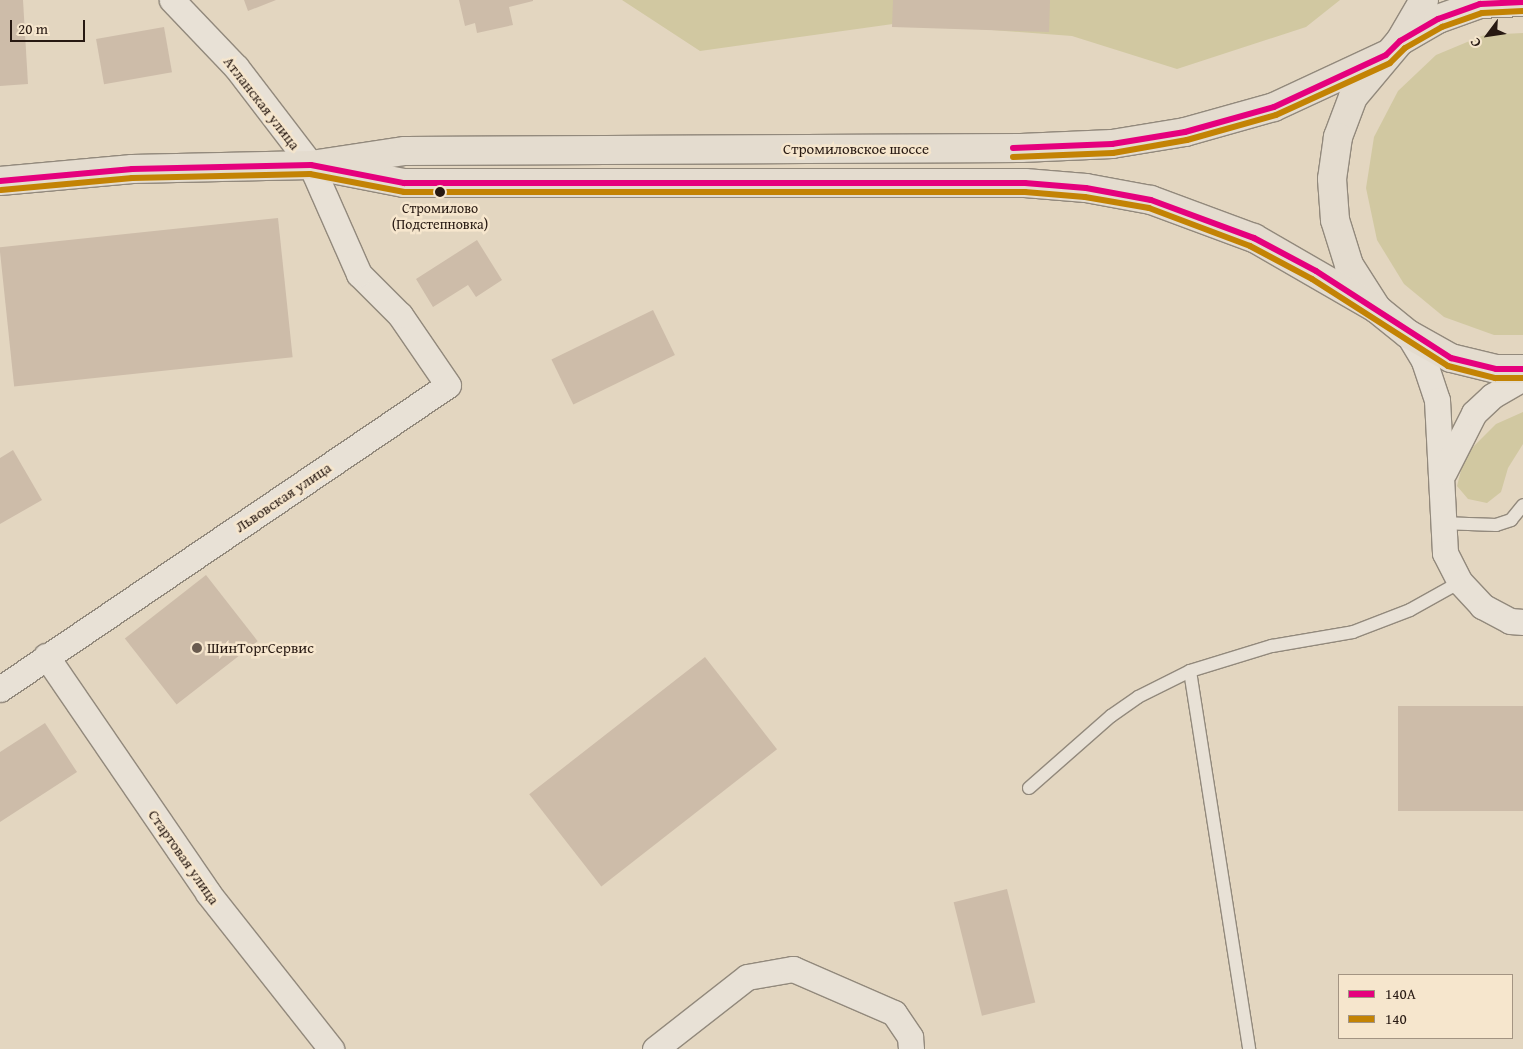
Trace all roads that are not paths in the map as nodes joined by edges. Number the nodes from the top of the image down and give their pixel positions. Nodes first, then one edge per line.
1 (172, 0) edge
2 (1424, 0) edge
3 (1523, 2) edge
4 (1393, 48) junction
5 (311, 165) junction
6 (0, 181) edge
7 (359, 274) joint
8 (1377, 309) junction
9 (1408, 334) junction
10 (1523, 369) edge
11 (1523, 378) edge
12 (1439, 486) junction
13 (1523, 505) edge
14 (1441, 523) junction
15 (1460, 582) junction
16 (1523, 622) edge
17 (46, 656) junction
18 (1190, 671) junction
19 (0, 689) edge
20 (1029, 788) dead end
21 (331, 1049) edge
22 (655, 1049) edge
23 (911, 1049) edge
24 (1249, 1049) edge

1 - 5 street, Атланская улица
2 - 4 main road
3 - 4 main road, Стромиловское шоссе
4 - 5 main road, Стромиловское шоссе
4 - 8 main road
5 - 6 main road, Стромиловское шоссе
5 - 7 street, Атланская улица
5 - 8 main road, Стромиловское шоссе
7 - 17 street, Львовская улица
8 - 9 main road
9 - 10 main road
9 - 12 street
11 - 12 street
12 - 14 street
13 - 14 lane
14 - 15 street
15 - 16 street
15 - 18 lane
17 - 19 street, Львовская улица
17 - 21 street, Стартовая улица
18 - 20 lane
18 - 24 lane
22 - 23 street

